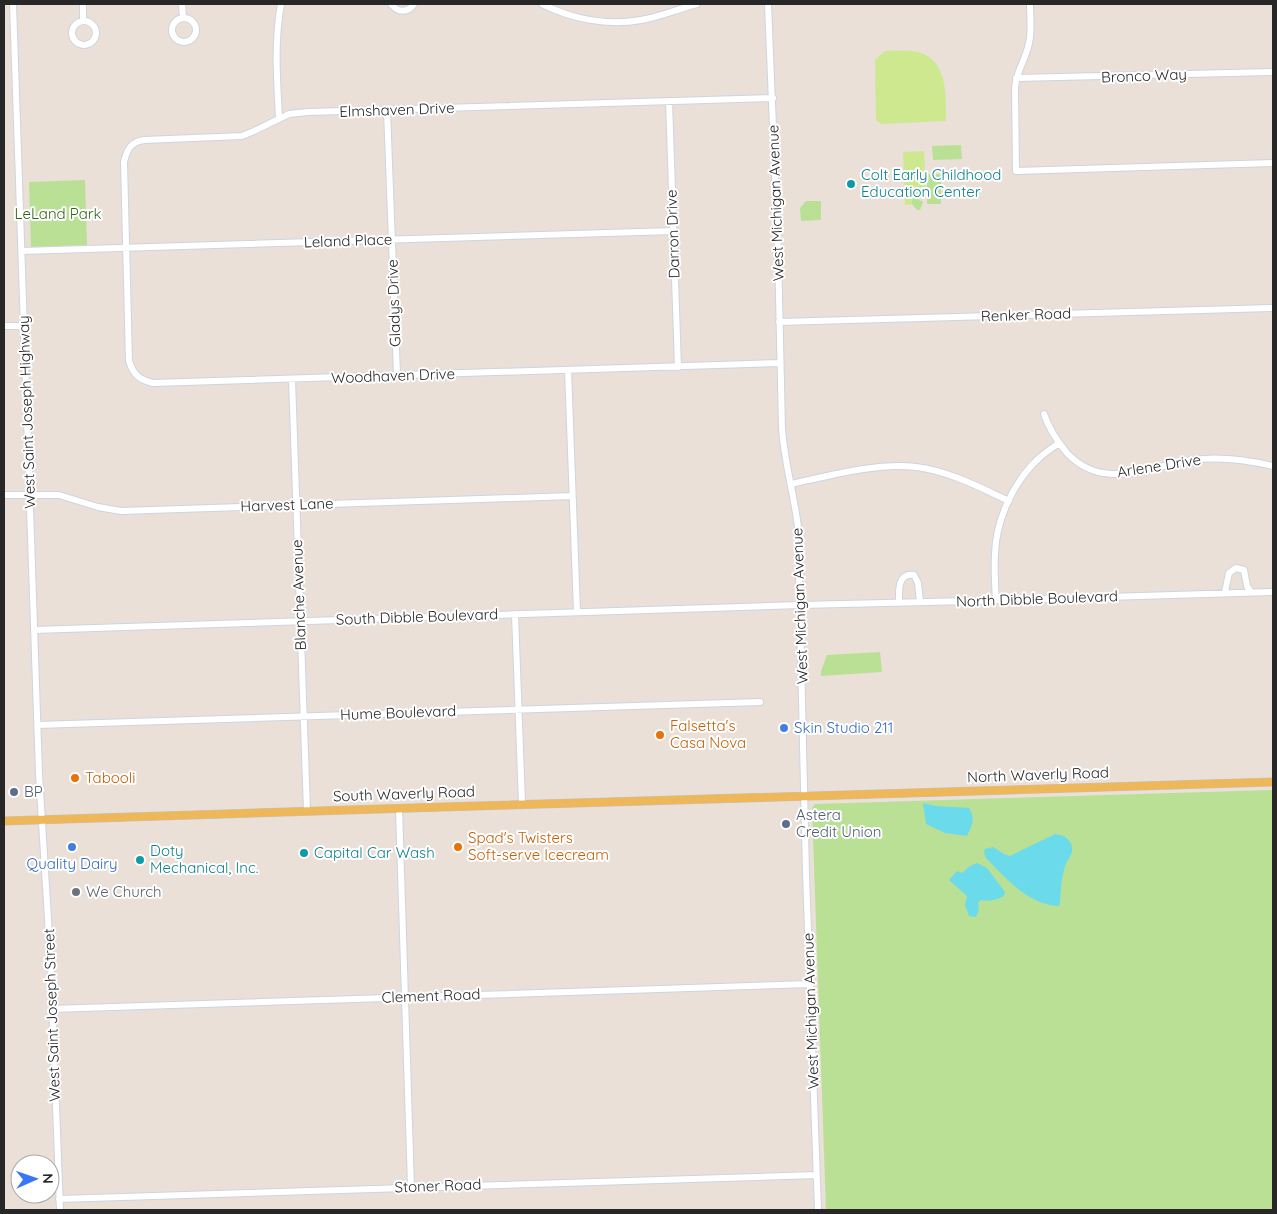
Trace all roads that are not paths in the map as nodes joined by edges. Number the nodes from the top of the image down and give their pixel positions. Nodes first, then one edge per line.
1 (13, 4) edge
2 (82, 4) edge
3 (182, 4) edge
4 (281, 4) edge
5 (391, 4) edge
6 (414, 4) edge
7 (542, 4) edge
8 (697, 4) edge
9 (768, 4) edge
10 (1030, 4) edge
11 (183, 18) dead end
12 (83, 21) dead end
13 (1273, 72) edge
14 (1016, 78) junction
15 (773, 98) junction
16 (669, 101) junction
17 (387, 110) junction
18 (279, 118) junction
19 (1273, 163) edge
20 (673, 231) junction
21 (392, 240) junction
22 (127, 248) junction
23 (22, 251) junction
24 (1273, 308) edge
25 (779, 322) junction
26 (4, 326) edge
27 (24, 326) junction
28 (780, 364) junction
29 (678, 367) junction
30 (568, 370) junction
31 (397, 375) junction
32 (292, 379) junction
33 (1044, 414) dead end
34 (1059, 443) junction
35 (1273, 466) edge
36 (791, 484) junction
37 (30, 494) junction
38 (4, 495) edge
39 (572, 496) junction
40 (1009, 501) junction
41 (296, 505) junction
42 (1225, 592) junction
43 (1250, 592) junction
44 (1273, 592) edge
45 (996, 600) junction
46 (920, 602) junction
47 (899, 603) junction
48 (800, 605) junction
49 (577, 612) junction
50 (516, 614) junction
51 (301, 620) junction
52 (34, 630) junction
53 (760, 702) dead end
54 (519, 709) junction
55 (303, 716) junction
56 (37, 725) junction
57 (1273, 782) edge
58 (804, 795) junction
59 (522, 804) junction
60 (399, 809) junction
61 (306, 811) junction
62 (42, 820) junction
63 (4, 821) edge
64 (810, 984) junction
65 (406, 997) junction
66 (52, 1009) junction
67 (58, 1154) edge
68 (816, 1175) junction
69 (412, 1187) junction
70 (60, 1199) edge
71 (818, 1210) edge

1 - 23 street, West Saint Joseph Highway
2 - 12 street
3 - 11 street
4 - 18 street
5 - 6 street
7 - 8 street
9 - 15 street, West Michigan Avenue
10 - 14 street
13 - 14 street, Bronco Way
14 - 19 street
15 - 16 street, Elmshaven Drive
15 - 25 street, West Michigan Avenue
16 - 17 street, Elmshaven Drive
16 - 20 street, Darron Drive
17 - 18 street, Elmshaven Drive
17 - 21 street, Gladys Drive
18 - 22 street, Elmshaven Drive
20 - 21 street, Leland Place
20 - 29 street, Darron Drive
21 - 22 street, Leland Place
21 - 31 street, Gladys Drive
22 - 23 street, Leland Place
22 - 32 street, Woodhaven Drive
23 - 27 street, West Saint Joseph Highway
24 - 25 street, Renker Road
25 - 28 street, West Michigan Avenue
26 - 27 street
27 - 37 street, West Saint Joseph Highway
28 - 29 street, Woodhaven Drive
28 - 36 street, West Michigan Avenue
29 - 30 street, Woodhaven Drive
30 - 31 street, Woodhaven Drive
30 - 39 street
31 - 32 street, Woodhaven Drive
32 - 41 street, Blanche Avenue
33 - 34 street, Arlene Drive
34 - 35 street, Arlene Drive
34 - 40 street
36 - 40 street
36 - 48 street, West Michigan Avenue
37 - 38 street, Harvest Lane
37 - 41 street, Harvest Lane
37 - 52 street, West Saint Joseph Highway
39 - 41 street, Harvest Lane
39 - 49 street
40 - 45 street
41 - 51 street, Blanche Avenue
42 - 43 street, North Dibble Boulevard
42 - 43 street
42 - 45 street, North Dibble Boulevard
43 - 44 street, North Dibble Boulevard
45 - 46 street, North Dibble Boulevard
46 - 47 street, North Dibble Boulevard
46 - 47 street
47 - 48 street, North Dibble Boulevard
48 - 49 street, South Dibble Boulevard
48 - 58 street, West Michigan Avenue
49 - 50 street, South Dibble Boulevard
50 - 51 street, South Dibble Boulevard
50 - 54 street
51 - 52 street, South Dibble Boulevard
51 - 55 street, Blanche Avenue
52 - 56 street, West Saint Joseph Highway
53 - 54 street, Hume Boulevard
54 - 55 street, Hume Boulevard
54 - 59 street
55 - 56 street, Hume Boulevard
55 - 61 street, Blanche Avenue
56 - 62 street, West Saint Joseph Highway
57 - 58 main road, North Waverly Road
58 - 59 main road, South Waverly Road
58 - 64 street, West Michigan Avenue
59 - 60 main road, South Waverly Road
60 - 61 main road, South Waverly Road
60 - 65 street
61 - 62 main road, South Waverly Road
62 - 63 main road, South Waverly Road
62 - 66 street, West Saint Joseph Street
64 - 65 street, Clement Road
64 - 68 street, West Michigan Avenue
65 - 66 street, Clement Road
65 - 69 street
66 - 67 street, West Saint Joseph Street
68 - 69 street, Stoner Road
68 - 71 street, West Michigan Avenue
69 - 70 street, Stoner Road

